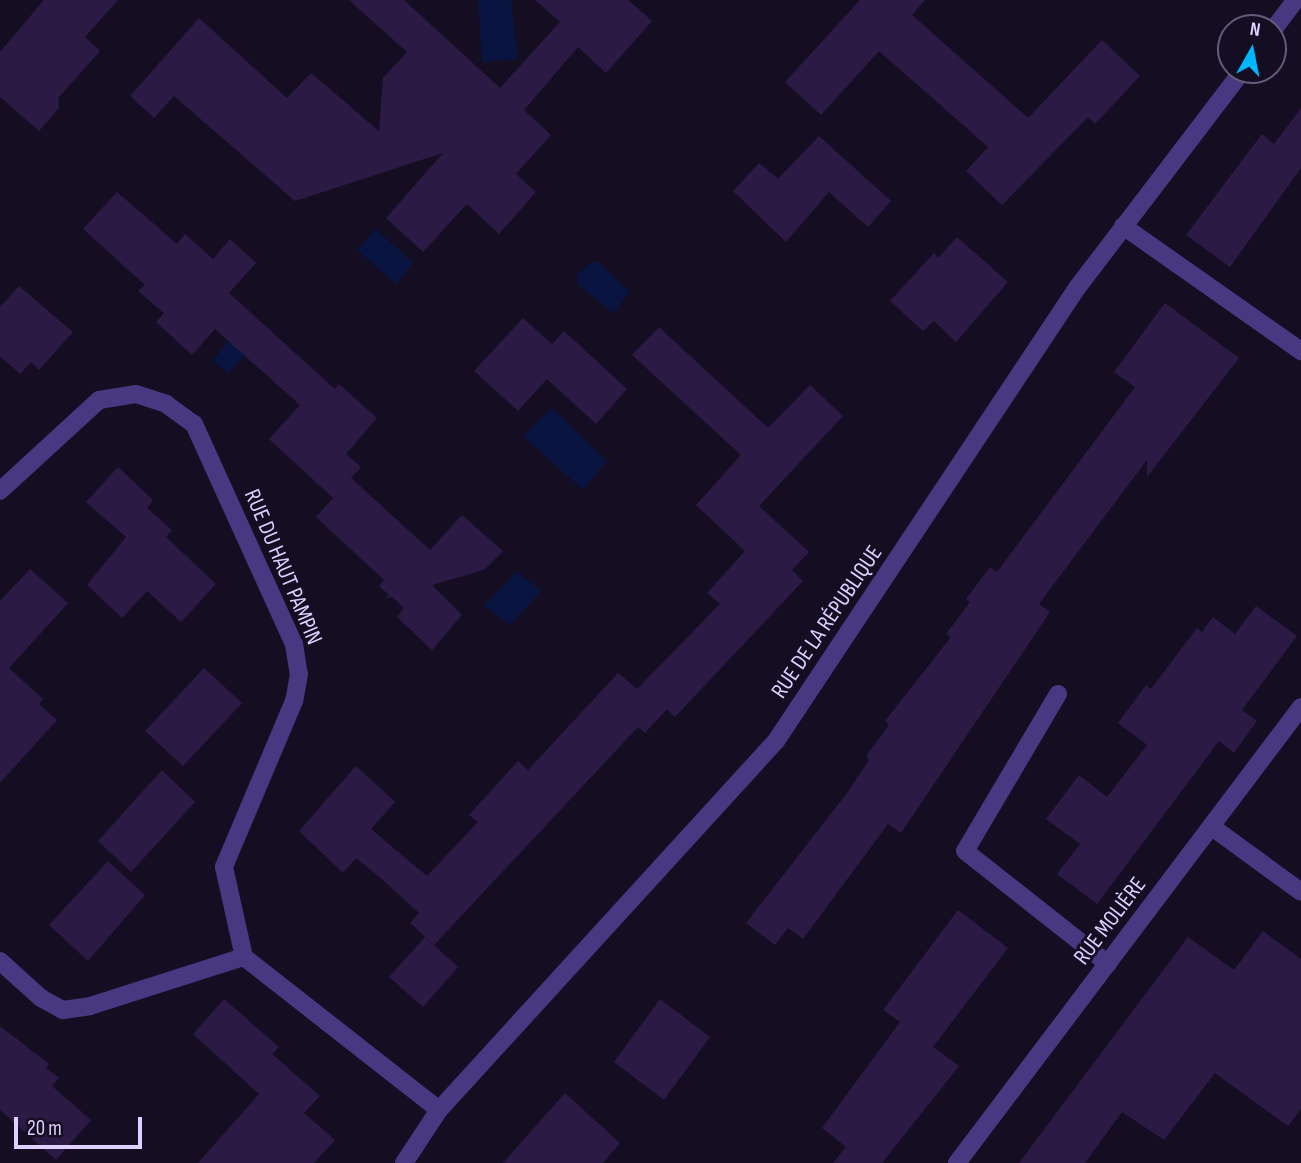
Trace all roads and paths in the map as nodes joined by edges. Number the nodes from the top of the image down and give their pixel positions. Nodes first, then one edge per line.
1 (1296, 0) edge
2 (1285, 14) edge
3 (1232, 84) edge
4 (1123, 226) junction
5 (1301, 351) edge
6 (0, 491) edge
7 (1058, 694) dead end
8 (1301, 707) edge
9 (1212, 827) junction
10 (1301, 892) edge
11 (244, 957) junction
12 (0, 961) edge
13 (1108, 964) junction
14 (439, 1110) junction
15 (404, 1163) edge
16 (957, 1163) edge

1 - 2 street
3 - 4 street, RUE DE LA RÉPUBLIQUE
4 - 5 street
4 - 14 street, RUE DE LA RÉPUBLIQUE
6 - 11 street, RUE DU HAUT PAMPIN
7 - 13 street
8 - 9 street, RUE MOLIÈRE
9 - 10 street
9 - 13 street, RUE MOLIÈRE
11 - 12 street
11 - 14 street
13 - 16 street, RUE MOLIÈRE
14 - 15 street, RUE DE LA RÉPUBLIQUE

